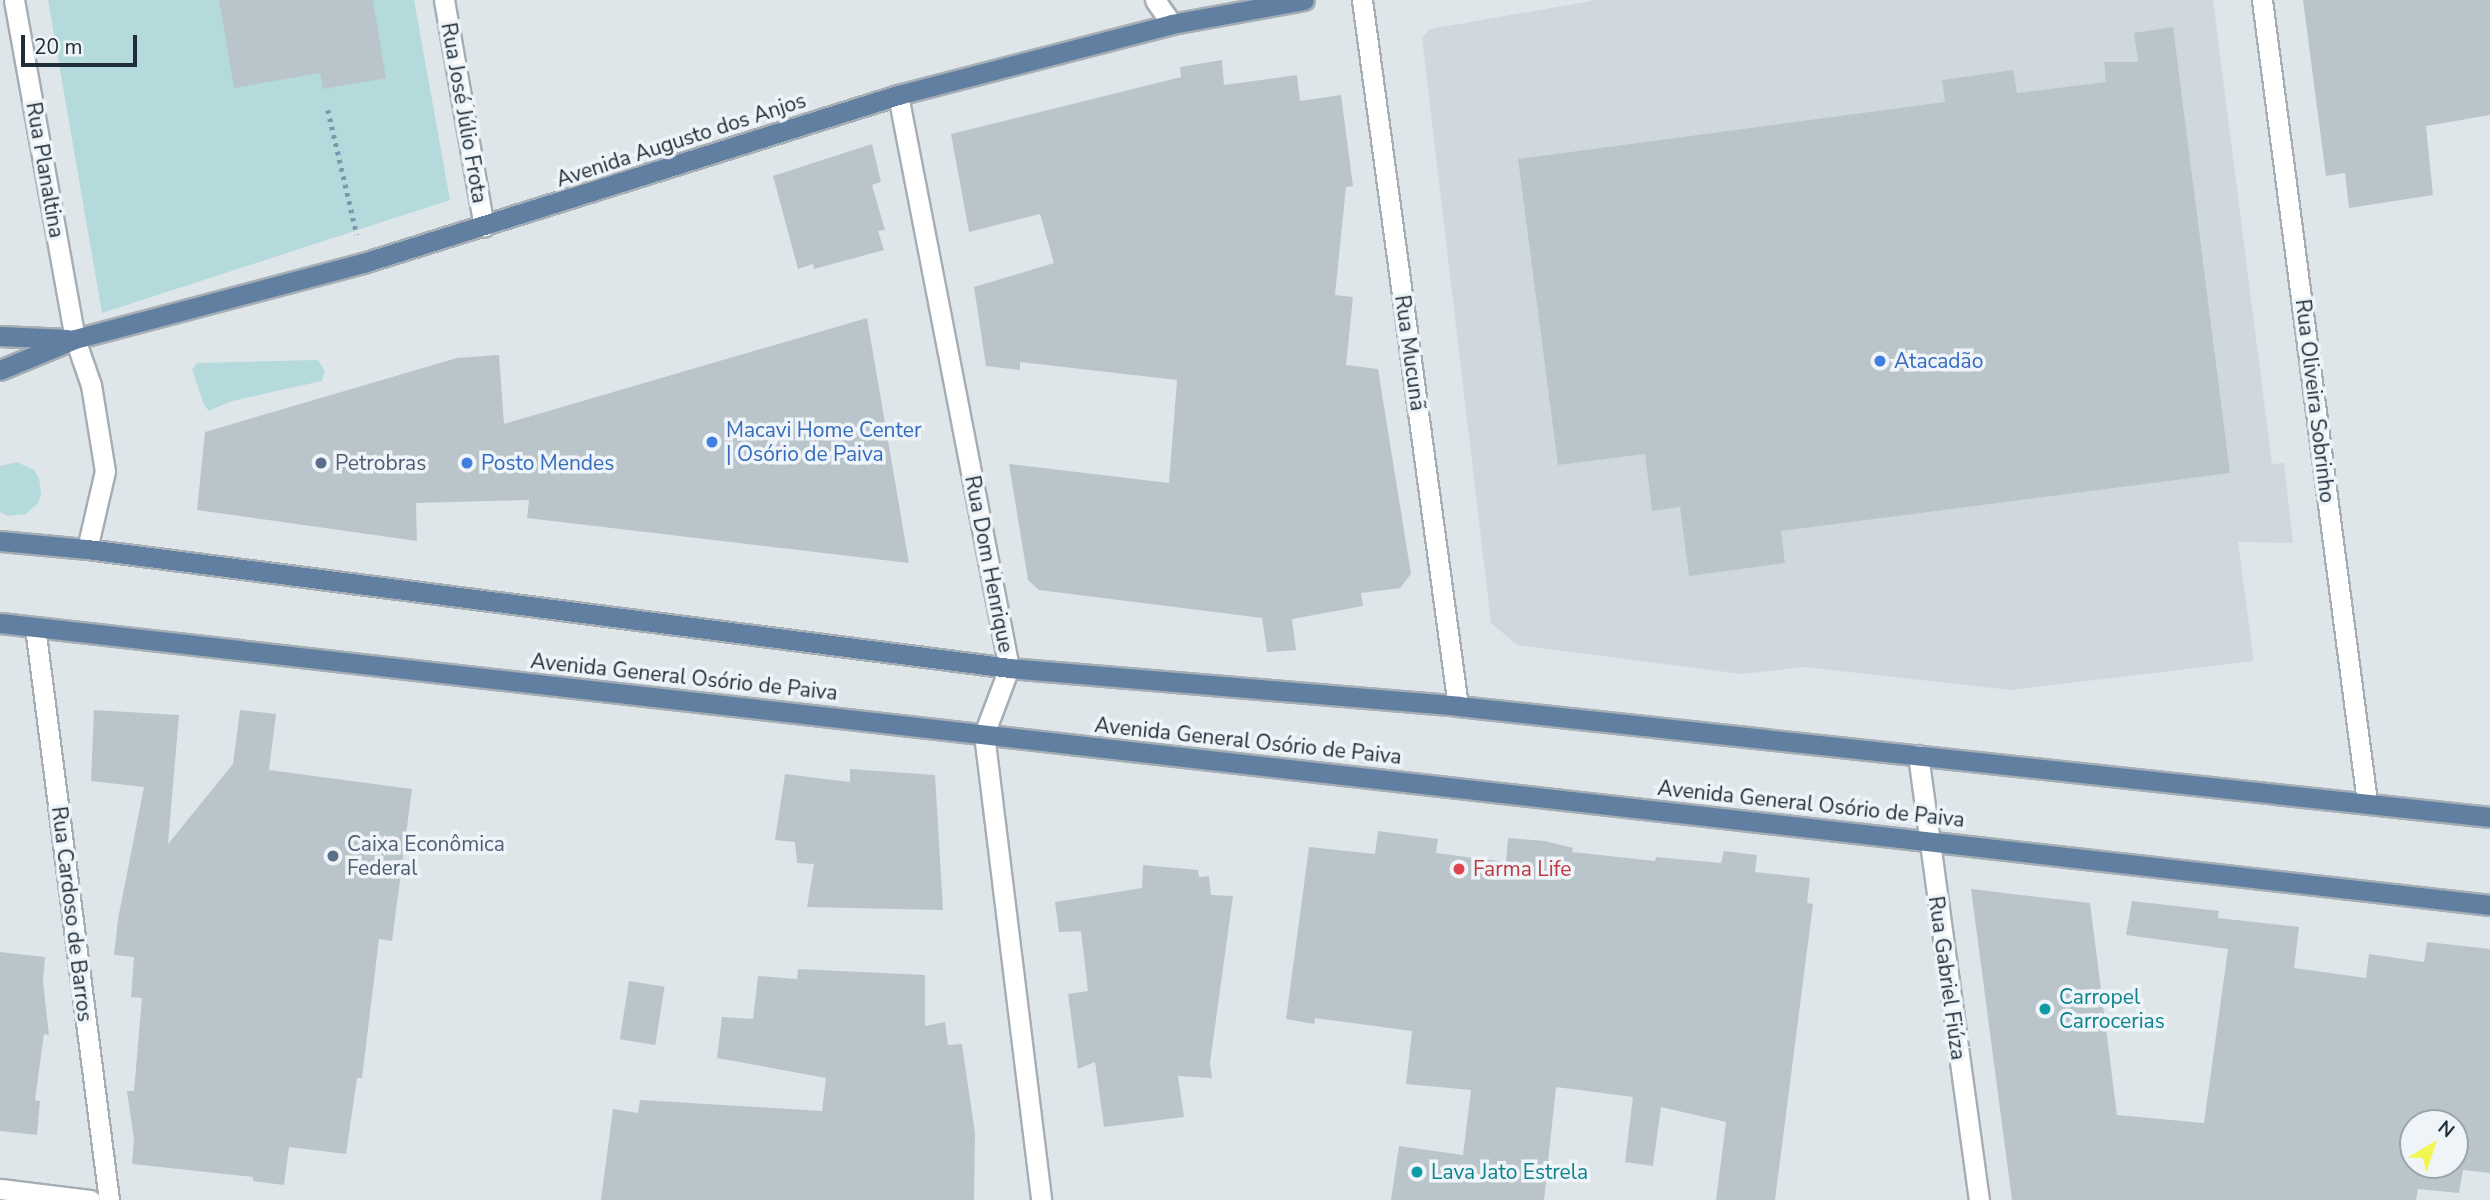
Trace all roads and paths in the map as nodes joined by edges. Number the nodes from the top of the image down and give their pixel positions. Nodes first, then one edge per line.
1 (14, 0) edge
2 (444, 0) edge
3 (1155, 0) edge
4 (1304, 0) edge
5 (1362, 0) edge
6 (2262, 0) edge
7 (1172, 24) junction
8 (898, 95) junction
9 (328, 110) dead end
10 (484, 226) junction
11 (363, 264) junction
12 (0, 336) edge
13 (75, 339) junction
14 (0, 370) edge
15 (0, 541) edge
16 (87, 549) junction
17 (0, 623) edge
18 (35, 628) junction
19 (1009, 668) junction
20 (1458, 706) junction
21 (984, 734) junction
22 (1918, 755) junction
23 (2367, 802) junction
24 (2490, 817) edge
25 (1927, 840) junction
26 (2490, 905) edge
27 (0, 1189) edge
28 (90, 1200) edge
29 (109, 1200) edge
30 (1041, 1200) edge
31 (1979, 1200) edge

1 - 13 street, Rua Planaltina
2 - 10 street, Rua José Júlio Frota
3 - 7 street
4 - 7 main road, Avenida Augusto dos Anjos
5 - 20 street, Rua Mucunã
6 - 23 street, Rua Oliveira Sobrinho
7 - 8 main road, Avenida Augusto dos Anjos
8 - 10 main road, Avenida Augusto dos Anjos
8 - 19 street, Rua Dom Henrique
9 - 11 path
10 - 11 main road, Avenida Augusto dos Anjos
11 - 13 main road, Avenida Augusto dos Anjos
12 - 13 main road, Avenida Augusto dos Anjos
13 - 14 main road, Avenida Augusto dos Anjos
13 - 16 street, Rua Planaltina
15 - 16 main road
16 - 19 main road
17 - 18 main road, Avenida General Osório de Paiva
18 - 21 main road, Avenida General Osório de Paiva
18 - 29 street, Rua Cardoso de Barros
19 - 20 main road
19 - 21 street, Rua Dom Henrique
20 - 22 main road
21 - 25 main road, Avenida General Osório de Paiva
21 - 30 street, Rua Dom Henrique
22 - 23 main road
22 - 25 street, Rua Gabriel Fiúza
23 - 24 main road
25 - 26 main road, Avenida General Osório de Paiva
25 - 31 street, Rua Gabriel Fiúza
27 - 28 street

